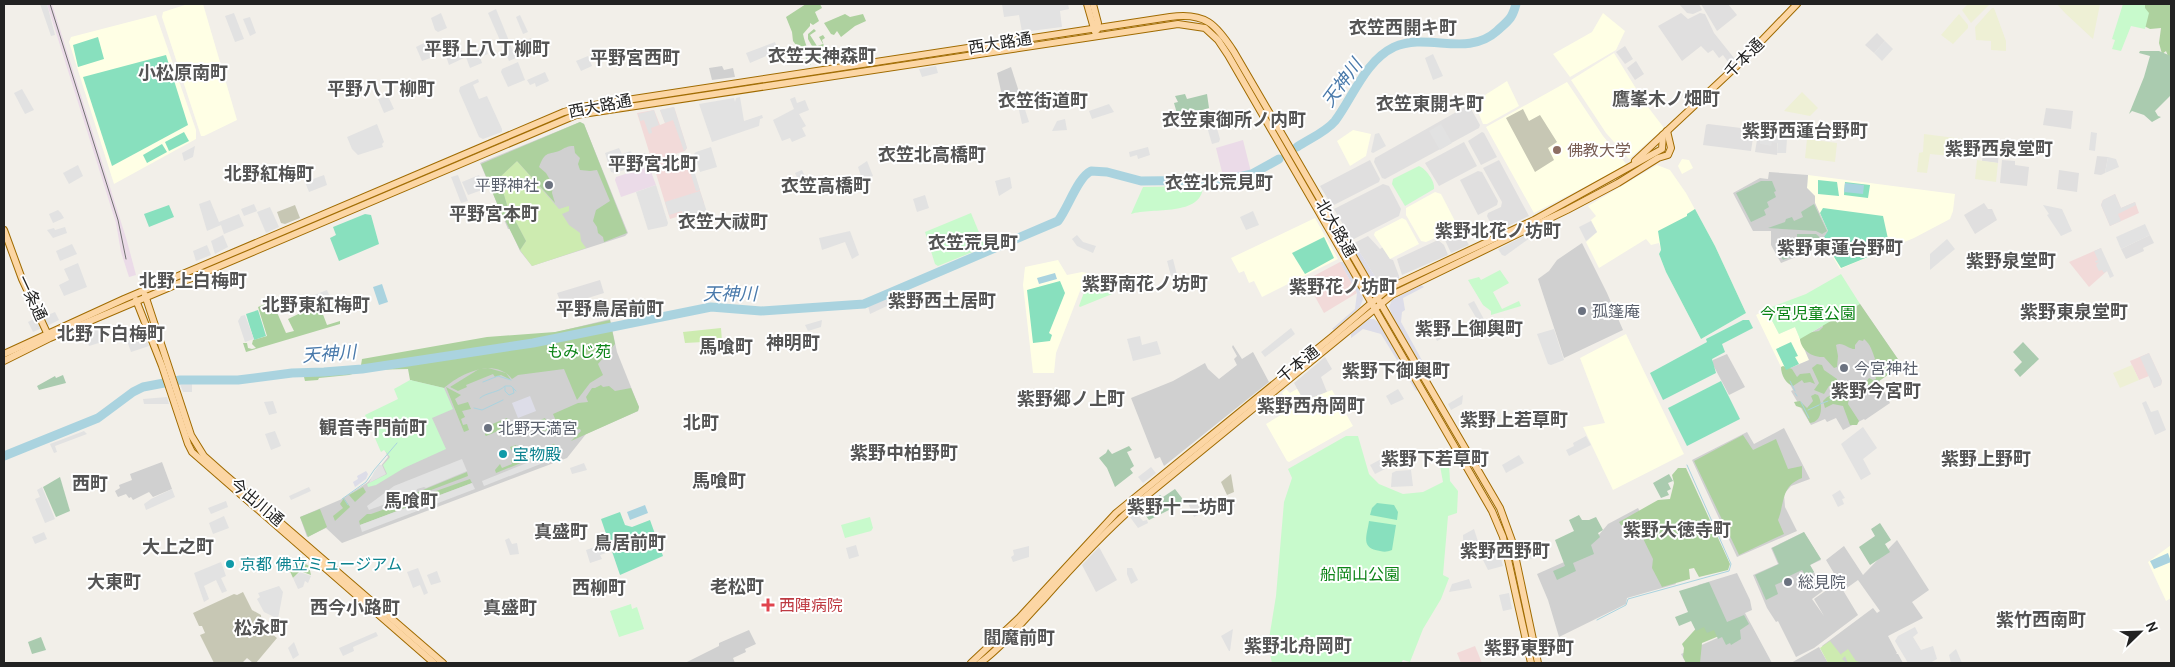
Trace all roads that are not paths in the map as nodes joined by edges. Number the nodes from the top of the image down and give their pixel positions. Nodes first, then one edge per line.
1 (1087, 4) edge
2 (1093, 4) edge
3 (1797, 4) edge
4 (1208, 21) joint
5 (1096, 28) junction
6 (1204, 28) joint
7 (1096, 36) junction
8 (1665, 133) junction
9 (4, 230) edge
10 (145, 295) junction
11 (135, 299) junction
12 (1379, 301) junction
13 (1371, 302) junction
14 (1375, 309) junction
15 (49, 335) junction
16 (4, 354) edge
17 (4, 361) edge
18 (170, 381) junction
19 (434, 663) edge
20 (443, 663) edge
21 (971, 663) edge
22 (980, 663) edge
23 (1531, 663) edge
24 (1538, 663) edge

1 - 5 main road
2 - 5 main road
3 - 8 main road, 千本通
4 - 5 main road, 西大路通
4 - 12 main road, 北大路通
5 - 7 main road
5 - 10 main road, 西大路通
6 - 7 main road, 西大路通
6 - 13 main road, 北大路通
7 - 10 main road, 西大路通
8 - 12 main road, 千本通
8 - 12 main road, 千本通
9 - 15 main road, 一条通
10 - 11 main road, 西大路通
10 - 18 main road, 今出川通
11 - 15 main road, 西大路通
11 - 18 main road, 今出川通
12 - 13 main road, 千本通
12 - 14 main road, 千本通
12 - 24 main road, 北大路通
13 - 14 main road, 北大路通
13 - 21 main road, 千本通
14 - 22 main road, 千本通
14 - 23 main road, 北大路通
15 - 16 main road, 西大路通
15 - 17 main road, 西大路通
18 - 19 main road, 今出川通
18 - 20 main road, 今出川通

